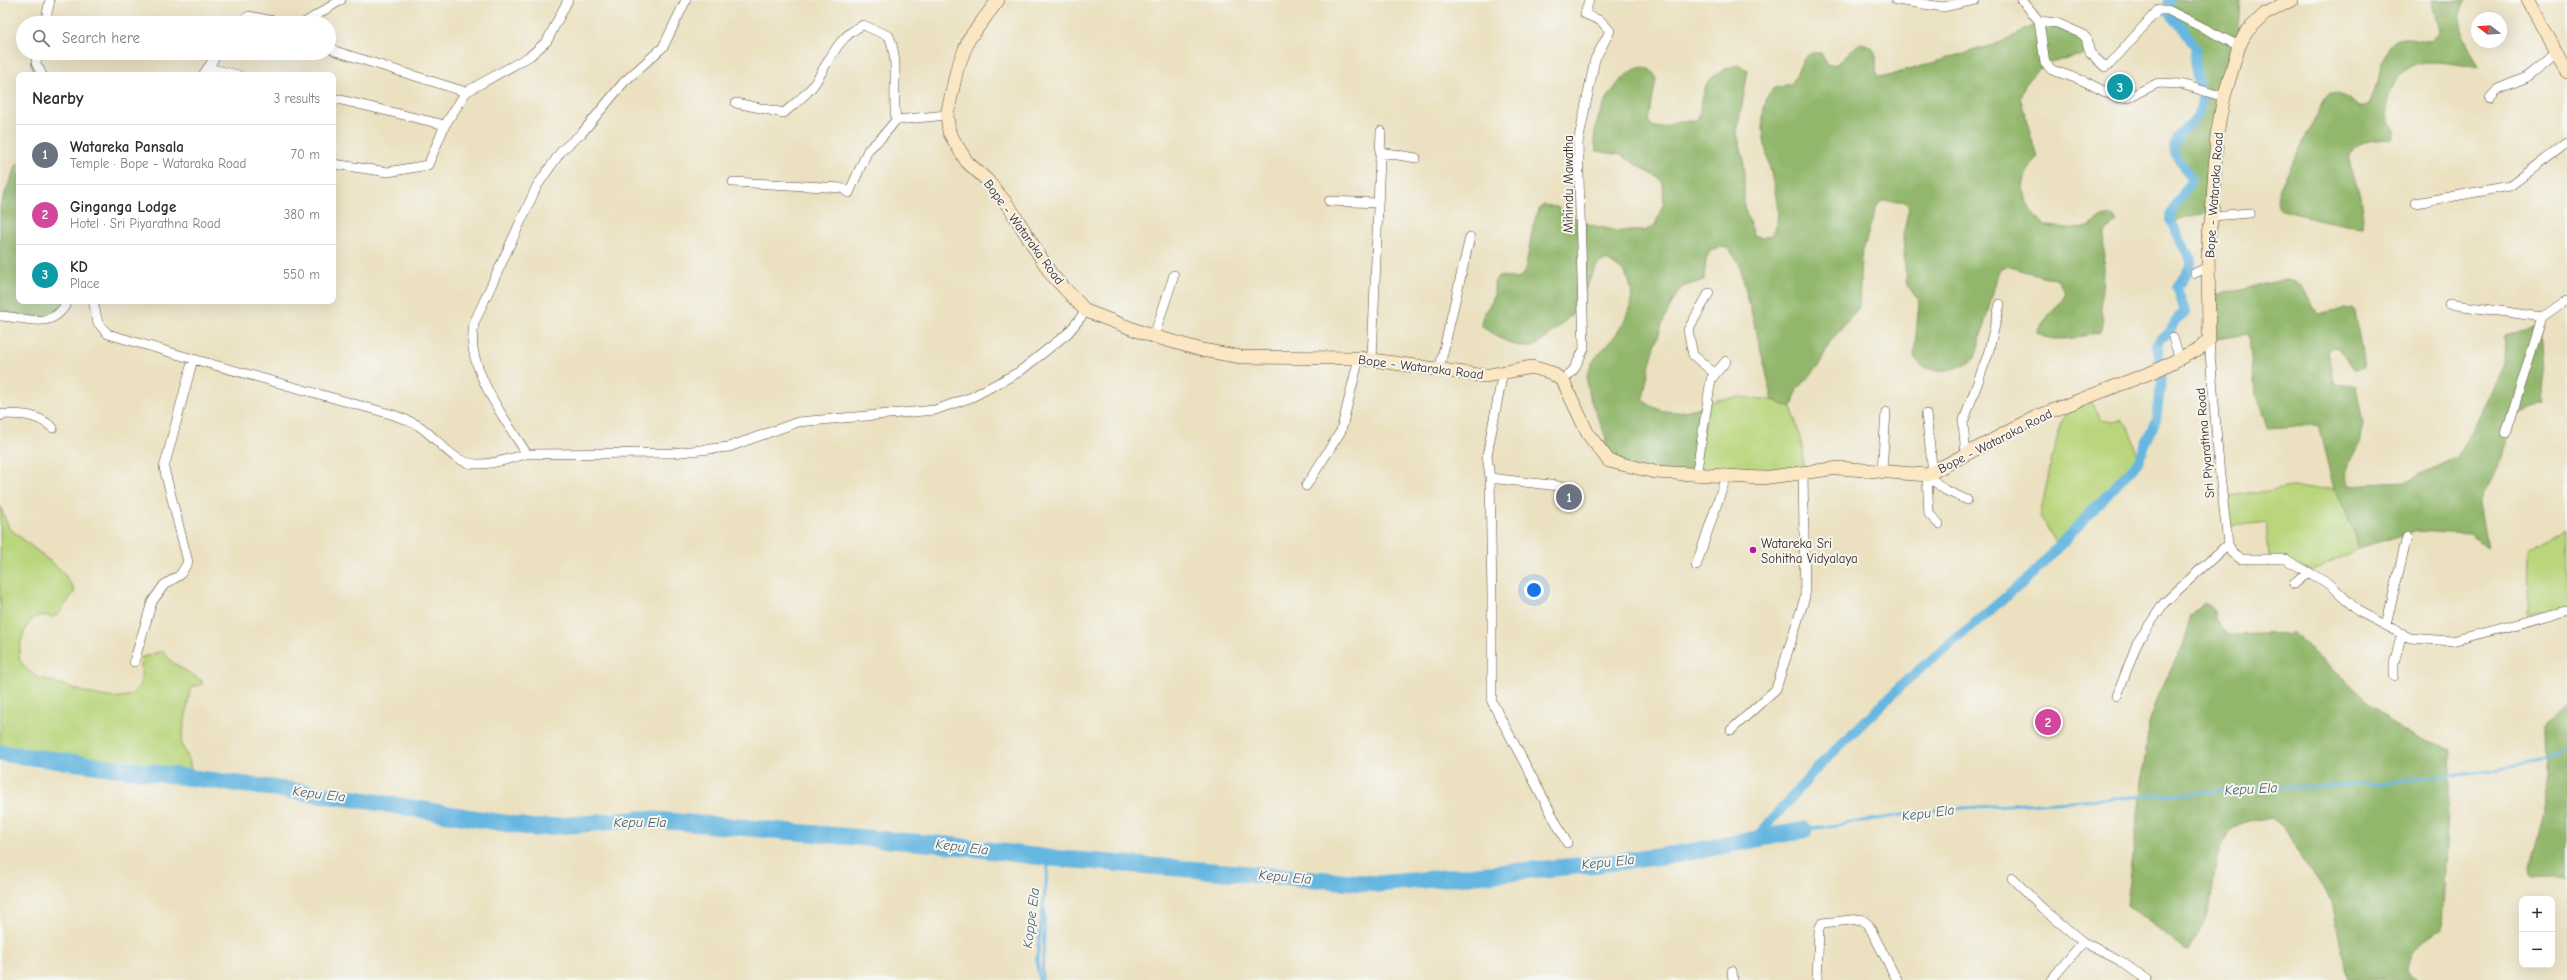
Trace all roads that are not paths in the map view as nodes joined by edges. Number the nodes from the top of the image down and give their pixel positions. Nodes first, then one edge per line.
1 (50, 0) edge
2 (342, 0) edge
3 (568, 0) edge
4 (686, 0) edge
5 (998, 0) edge
6 (1589, 0) edge
7 (1896, 0) edge
8 (1974, 0) edge
9 (2022, 0) edge
10 (2291, 0) edge
11 (2528, 0) edge
12 (1944, 4) edge
13 (47, 16) edge
14 (316, 16) edge
15 (2039, 22) junction
16 (2239, 46) junction
17 (336, 51) edge
18 (2557, 52) junction
19 (36, 60) edge
20 (213, 60) edge
21 (206, 71) edge
22 (40, 72) edge
23 (2567, 72) edge
24 (466, 92) junction
25 (2224, 97) junction
26 (2490, 98) dead end
27 (336, 99) edge
28 (736, 103) dead end
29 (947, 114) junction
30 (896, 120) junction
31 (445, 125) junction
32 (1382, 131) dead end
33 (2567, 143) edge
34 (1380, 152) junction
35 (1416, 158) dead end
36 (336, 164) edge
37 (734, 182) dead end
38 (1329, 201) dead end
39 (1378, 203) junction
40 (2416, 203) dead end
41 (2250, 213) dead end
42 (2212, 216) junction
43 (1470, 237) dead end
44 (2208, 267) junction
45 (2195, 273) dead end
46 (1174, 275) dead end
47 (1710, 293) dead end
48 (2567, 301) edge
49 (66, 304) edge
50 (94, 304) edge
51 (2000, 304) dead end
52 (2449, 304) dead end
53 (1086, 311) junction
54 (0, 316) edge
55 (2542, 317) junction
56 (1154, 336) junction
57 (2173, 338) dead end
58 (2209, 340) junction
59 (1365, 359) junction
60 (2180, 359) junction
61 (193, 360) junction
62 (1726, 361) dead end
63 (1439, 370) junction
64 (1503, 372) junction
65 (1714, 373) junction
66 (1563, 381) junction
67 (1886, 412) dead end
68 (1926, 414) dead end
69 (0, 416) edge
70 (53, 428) dead end
71 (2506, 433) dead end
72 (527, 454) junction
73 (1966, 455) junction
74 (1882, 470) junction
75 (1804, 473) junction
76 (1930, 474) junction
77 (1696, 476) junction
78 (1726, 477) junction
79 (1490, 478) junction
80 (1306, 486) dead end
81 (1567, 487) dead end
82 (1967, 500) dead end
83 (1939, 524) dead end
84 (2407, 537) dead end
85 (2228, 544) junction
86 (1696, 566) dead end
87 (2309, 572) junction
88 (2294, 584) dead end
89 (2567, 611) edge
90 (2386, 625) junction
91 (2402, 633) junction
92 (134, 662) dead end
93 (2394, 676) dead end
94 (2117, 696) dead end
95 (1731, 730) dead end
96 (1567, 843) dead end
97 (2012, 878) dead end
98 (2083, 942) junction
99 (1817, 980) edge
100 (1897, 980) edge
101 (2051, 980) edge
102 (2147, 980) edge

1 - 13 street
2 - 14 street
3 - 24 street
4 - 72 street
5 - 29 street, Bope - Wataraka Road
6 - 66 street, Mihindu Mawatha
7 - 12 street
8 - 12 street
9 - 15 street
10 - 16 street, Bope - Wataraka Road
11 - 18 street
15 - 16 street
15 - 25 street
16 - 25 street, Bope - Wataraka Road
17 - 24 street
18 - 23 street
18 - 26 street
19 - 22 street
20 - 21 street
24 - 31 street
25 - 42 street, Bope - Wataraka Road
27 - 31 street
28 - 30 street
29 - 30 street
29 - 53 street, Bope - Wataraka Road
30 - 37 street
31 - 36 street
32 - 34 street
33 - 40 street
34 - 35 street
34 - 39 street
38 - 39 street
39 - 59 street
41 - 42 street
42 - 44 street, Bope - Wataraka Road
43 - 63 street
44 - 45 street
44 - 58 street, Bope - Wataraka Road
46 - 56 street
47 - 65 street
48 - 55 street
49 - 54 street
50 - 61 street
51 - 73 street
52 - 55 street
53 - 56 street, Bope - Wataraka Road
53 - 72 street
55 - 71 street
56 - 59 street, Bope - Wataraka Road
57 - 60 street
58 - 60 street, Bope - Wataraka Road
58 - 85 street, Sri Piyarathna Road
59 - 63 street, Bope - Wataraka Road
59 - 80 street
60 - 73 street, Bope - Wataraka Road
61 - 72 street
61 - 92 street
62 - 65 street
63 - 64 street, Bope - Wataraka Road
64 - 66 street, Bope - Wataraka Road
64 - 79 street
65 - 77 street
66 - 77 street, Bope - Wataraka Road
67 - 74 street
68 - 76 street
69 - 70 street
73 - 76 street, Bope - Wataraka Road
74 - 75 street, Bope - Wataraka Road
74 - 76 street, Bope - Wataraka Road
75 - 78 street, Bope - Wataraka Road
75 - 95 street
76 - 82 street
76 - 83 street
77 - 78 street, Bope - Wataraka Road
78 - 86 street
79 - 81 street
79 - 96 street
84 - 90 street
85 - 87 street
85 - 94 street
87 - 88 street
87 - 90 street
89 - 91 street
90 - 91 street
91 - 93 street
97 - 98 street
98 - 101 street
98 - 102 street
99 - 100 street

